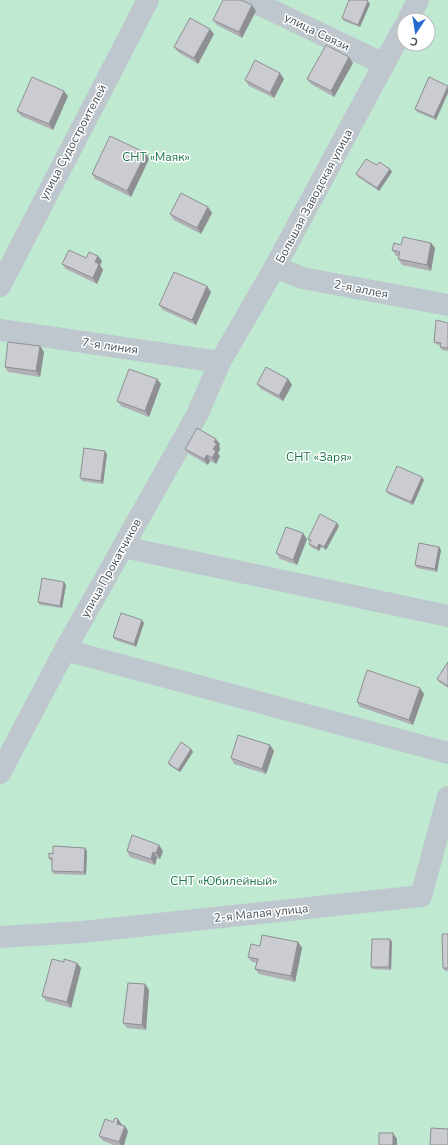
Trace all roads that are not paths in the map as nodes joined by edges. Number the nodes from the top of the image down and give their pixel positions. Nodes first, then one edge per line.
1 (148, 0) edge
2 (250, 0) edge
3 (418, 0) edge
4 (412, 12) edge
5 (396, 42) edge
6 (384, 64) junction
7 (275, 267) junction
8 (0, 286) edge
9 (448, 305) edge
10 (0, 330) edge
11 (220, 362) junction
12 (123, 547) junction
13 (448, 616) edge
14 (65, 650) junction
15 (448, 753) edge
16 (0, 773) edge
17 (448, 797) edge
18 (0, 937) edge

1 - 8 street, улица Судостроителей
2 - 6 street, улица Связи
3 - 4 street
5 - 6 street, Большая Заводская улица
6 - 7 street, Большая Заводская улица
7 - 9 street, 2-я аллея
7 - 11 street, Большая Заводская улица
10 - 11 street, 7-я линия
11 - 12 street, улица Прокатчиков
12 - 13 street
12 - 14 street, улица Прокатчиков
14 - 15 street
14 - 16 street, улица Прокатчиков
17 - 18 street, 2-я Малая улица

